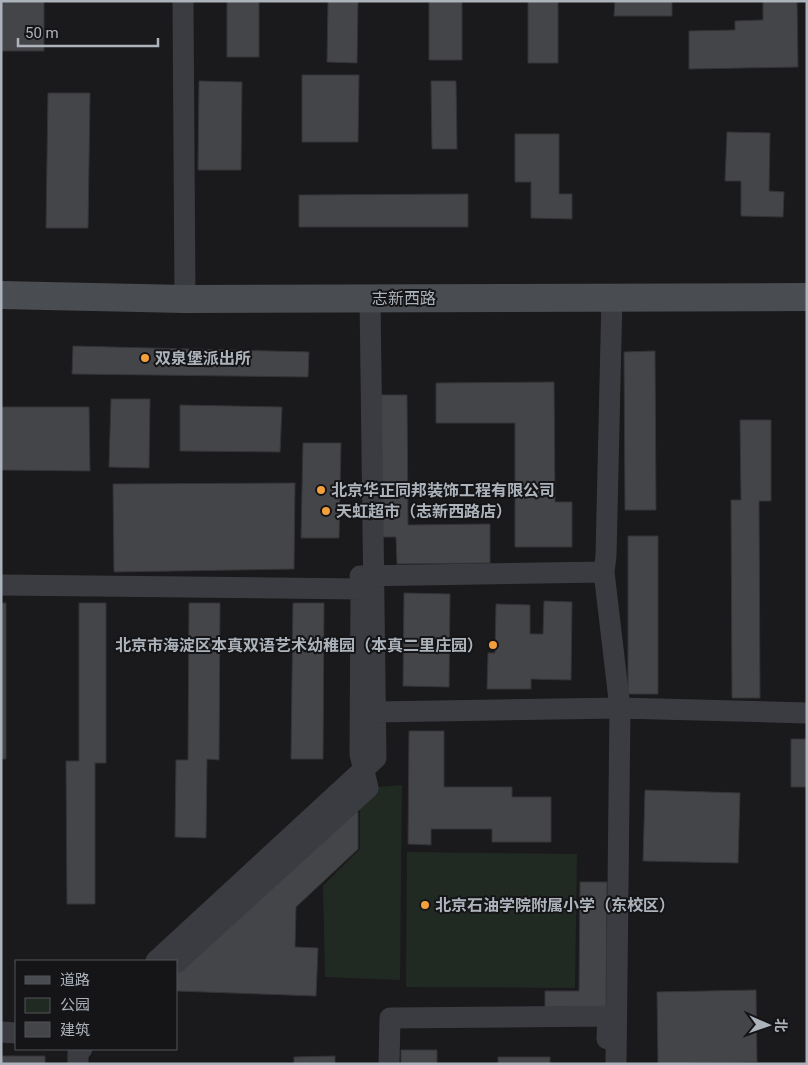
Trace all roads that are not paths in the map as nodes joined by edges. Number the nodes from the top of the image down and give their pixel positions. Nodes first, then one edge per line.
1 (184, 1) edge
2 (1, 295) edge
3 (612, 296) junction
4 (807, 297) edge
5 (185, 298) junction
6 (370, 298) junction
7 (604, 572) junction
8 (374, 576) junction
9 (28, 583) dead end
10 (1, 585) edge
11 (620, 708) junction
12 (376, 712) junction
13 (807, 713) edge
14 (363, 770) junction
15 (157, 960) edge
16 (178, 960) edge
17 (1, 1032) edge
18 (15, 1033) edge
19 (81, 1050) edge
20 (78, 1064) edge
21 (389, 1064) edge
22 (606, 1064) edge
23 (616, 1064) edge

1 - 5 street
2 - 5 street, 志新西路
3 - 4 street, 志新西路
3 - 6 street, 志新西路
3 - 7 street
5 - 6 street, 志新西路
6 - 8 street
7 - 8 street
7 - 11 street
8 - 9 street
8 - 12 street
10 - 14 street
11 - 12 street
11 - 13 street
11 - 23 street
12 - 14 street
14 - 15 street
14 - 16 street
17 - 18 street
19 - 20 street
21 - 22 street

